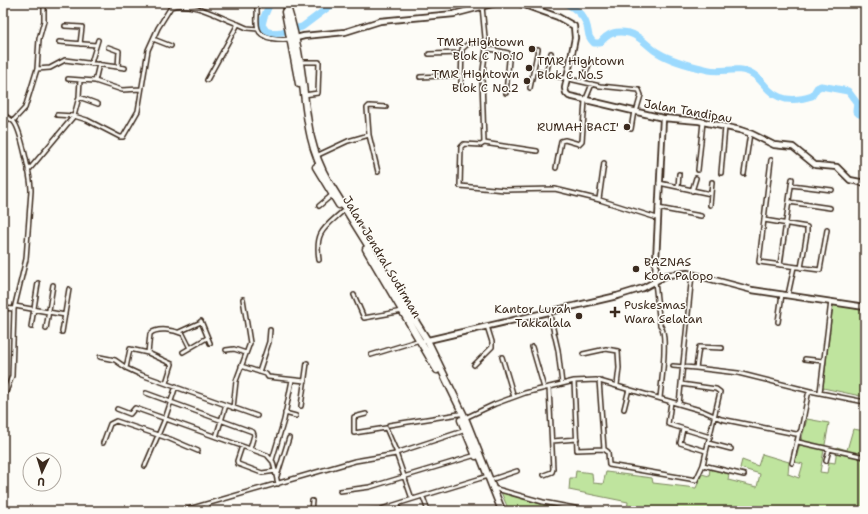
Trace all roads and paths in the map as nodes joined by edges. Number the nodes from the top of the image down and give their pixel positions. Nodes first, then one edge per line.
1 (44, 3) edge
2 (263, 3) edge
3 (282, 3) edge
4 (286, 3) edge
5 (496, 3) edge
6 (519, 3) edge
7 (256, 4) edge
8 (482, 6) junction
9 (238, 24) junction
10 (65, 26) dead end
11 (290, 26) junction
12 (258, 29) junction
13 (292, 36) junction
14 (153, 39) junction
15 (98, 40) dead end
16 (59, 42) dead end
17 (486, 42) junction
18 (80, 44) junction
19 (96, 45) junction
20 (171, 46) dead end
21 (108, 47) dead end
22 (486, 48) junction
23 (538, 49) dead end
24 (462, 53) junction
25 (551, 53) dead end
26 (430, 54) dead end
27 (298, 62) junction
28 (590, 62) dead end
29 (92, 63) junction
30 (99, 64) junction
31 (118, 67) junction
32 (125, 68) dead end
33 (36, 69) junction
34 (534, 71) junction
35 (546, 74) junction
36 (461, 75) junction
37 (420, 77) dead end
38 (566, 78) junction
39 (68, 79) dead end
40 (80, 80) junction
41 (208, 80) dead end
42 (95, 81) junction
43 (583, 82) junction
44 (461, 83) dead end
45 (592, 84) junction
46 (530, 88) dead end
47 (141, 89) junction
48 (506, 94) dead end
49 (304, 95) junction
50 (78, 97) junction
51 (585, 100) junction
52 (98, 104) dead end
53 (386, 107) dead end
54 (635, 112) junction
55 (3, 115) edge
56 (57, 115) dead end
57 (74, 116) junction
58 (663, 118) junction
59 (13, 121) junction
60 (703, 122) junction
61 (725, 127) junction
62 (631, 129) dead end
63 (750, 133) junction
64 (369, 135) junction
65 (484, 143) junction
66 (537, 151) dead end
67 (316, 156) junction
68 (771, 160) dead end
69 (604, 163) dead end
70 (556, 168) dead end
71 (698, 170) dead end
72 (28, 171) junction
73 (378, 172) dead end
74 (721, 173) dead end
75 (680, 174) dead end
76 (744, 174) dead end
77 (696, 178) dead end
78 (792, 178) dead end
79 (712, 182) dead end
80 (658, 183) junction
81 (865, 183) edge
82 (791, 185) junction
83 (678, 187) junction
84 (832, 190) dead end
85 (692, 191) junction
86 (711, 194) junction
87 (332, 195) junction
88 (599, 200) junction
89 (789, 202) junction
90 (319, 206) dead end
91 (710, 206) dead end
92 (657, 208) junction
93 (830, 208) dead end
94 (343, 211) junction
95 (701, 216) dead end
96 (657, 218) junction
97 (764, 220) junction
98 (786, 223) junction
99 (828, 230) dead end
100 (319, 260) dead end
101 (780, 265) junction
102 (794, 267) junction
103 (801, 268) junction
104 (692, 274) junction
105 (655, 281) junction
106 (38, 283) dead end
107 (54, 286) dead end
108 (69, 289) dead end
109 (782, 294) junction
110 (354, 295) dead end
111 (788, 295) junction
112 (243, 299) dead end
113 (830, 301) junction
114 (865, 307) edge
115 (3, 308) edge
116 (15, 308) junction
117 (34, 309) junction
118 (550, 311) junction
119 (49, 312) junction
120 (403, 312) junction
121 (65, 315) junction
122 (778, 322) dead end
123 (487, 326) junction
124 (31, 327) dead end
125 (46, 329) dead end
126 (270, 330) dead end
127 (62, 332) dead end
128 (178, 332) junction
129 (207, 338) junction
130 (423, 341) junction
131 (210, 343) dead end
132 (532, 347) dead end
133 (190, 348) junction
134 (722, 348) dead end
135 (226, 350) dead end
136 (183, 352) dead end
137 (148, 353) junction
138 (246, 353) junction
139 (583, 354) dead end
140 (372, 355) dead end
141 (100, 357) dead end
142 (502, 357) dead end
143 (805, 359) dead end
144 (823, 361) junction
145 (307, 363) dead end
146 (474, 365) dead end
147 (241, 366) junction
148 (673, 366) dead end
149 (126, 367) junction
150 (683, 367) junction
151 (696, 368) junction
152 (259, 372) junction
153 (292, 380) junction
154 (599, 380) junction
155 (305, 381) junction
156 (574, 381) junction
157 (166, 383) junction
158 (562, 384) junction
159 (681, 384) junction
160 (617, 385) junction
161 (176, 386) junction
162 (549, 387) junction
163 (544, 388) junction
164 (629, 389) junction
165 (810, 391) junction
166 (820, 392) junction
167 (146, 393) dead end
168 (514, 397) junction
169 (660, 398) junction
170 (3, 400) edge
171 (171, 402) junction
172 (671, 402) junction
173 (865, 402) edge
174 (679, 404) junction
175 (226, 405) junction
176 (301, 406) dead end
177 (233, 408) junction
178 (117, 409) dead end
179 (624, 409) dead end
180 (285, 414) junction
181 (366, 414) dead end
182 (257, 416) dead end
183 (296, 416) dead end
184 (715, 416) junction
185 (462, 417) junction
186 (165, 419) junction
187 (222, 421) junction
188 (388, 425) dead end
189 (682, 429) junction
190 (466, 430) junction
191 (799, 433) junction
192 (159, 435) junction
193 (216, 437) junction
194 (710, 437) junction
195 (289, 438) dead end
196 (577, 439) junction
197 (552, 440) junction
198 (798, 442) junction
199 (103, 443) dead end
200 (708, 443) junction
201 (242, 446) junction
202 (250, 449) junction
203 (604, 449) junction
204 (731, 449) dead end
205 (829, 450) junction
206 (198, 451) dead end
207 (706, 451) junction
208 (396, 453) junction
209 (476, 455) junction
210 (865, 457) edge
211 (272, 460) junction
212 (826, 461) dead end
213 (792, 464) dead end
214 (703, 465) junction
215 (145, 466) dead end
216 (276, 471) junction
217 (516, 471) dead end
218 (544, 474) dead end
219 (744, 475) dead end
220 (277, 476) junction
221 (404, 476) junction
222 (488, 478) junction
223 (278, 484) junction
224 (493, 488) junction
225 (340, 491) dead end
226 (423, 497) junction
227 (412, 500) junction
228 (312, 501) dead end
229 (207, 504) junction
230 (398, 504) junction
231 (190, 510) edge
232 (182, 511) edge
233 (206, 511) edge
234 (312, 511) edge
235 (366, 511) edge
236 (378, 511) edge
237 (400, 511) edge
238 (428, 511) edge
239 (498, 511) edge
240 (502, 511) edge
241 (590, 511) edge

1 - 33 street
2 - 7 street
3 - 11 highway, Jalan Jendral Sudirman
4 - 11 highway, Jalan Jendral Sudirman
5 - 8 street
6 - 38 street
7 - 12 street
8 - 13 street
8 - 17 street
9 - 12 street
9 - 14 street
9 - 41 street
10 - 18 street
11 - 13 highway, Jalan Jendral Sudirman
12 - 13 street
13 - 27 highway, Jalan Jendral Sudirman
14 - 20 street
14 - 47 street
15 - 19 street
16 - 18 street
17 - 22 street
17 - 24 street
18 - 19 street
19 - 29 street
21 - 31 street
22 - 48 street
22 - 65 street
23 - 34 street
24 - 26 street
24 - 36 street
25 - 35 street
27 - 49 highway, Jalan Jendral Sudirman
27 - 49 street
27 - 87 highway, Jalan Jendral Sudirman
28 - 43 street
29 - 30 street
29 - 33 street
30 - 31 street
30 - 42 street
31 - 32 street
33 - 59 street
34 - 35 street
34 - 46 street
35 - 38 street
36 - 37 street
36 - 44 street
38 - 43 street
38 - 51 street, Jalan Tandipau
39 - 40 street
40 - 42 street
40 - 50 street
42 - 47 street
43 - 45 street
45 - 51 street
45 - 54 street
47 - 57 street
49 - 67 highway, Jalan Jendral Sudirman
50 - 52 street
50 - 57 street
51 - 54 street, Jalan Tandipau
51 - 70 street
53 - 64 street
54 - 58 street, Jalan Tandipau
54 - 62 street
55 - 59 street
56 - 57 street
57 - 72 street
58 - 60 street, Jalan Tandipau
58 - 80 street
59 - 72 street
60 - 61 street, Jalan Tandipau
60 - 71 street
61 - 63 street, Jalan Tandipau
61 - 74 street
63 - 76 street
63 - 81 street, Jalan Tandipau
64 - 67 street
64 - 73 street
65 - 66 street
65 - 88 street
67 - 130 highway, Jalan Jendral Sudirman
68 - 97 street
69 - 88 street
72 - 116 street
75 - 83 street
77 - 85 street
78 - 82 street
79 - 86 street
80 - 83 street
80 - 92 street
82 - 84 street
82 - 89 street
83 - 85 street
85 - 86 street
86 - 91 street
87 - 90 street
87 - 94 highway, Jalan Jendral Sudirman
88 - 96 street
89 - 93 street
89 - 98 street
92 - 95 street
92 - 96 street
94 - 100 street
94 - 120 highway, Jalan Jendral Sudirman
96 - 105 street
97 - 98 street
97 - 101 street
98 - 101 street
98 - 103 street
99 - 103 street
101 - 102 street
102 - 103 street
102 - 111 street
104 - 105 street
104 - 109 street
104 - 150 street
105 - 118 street
105 - 169 street
106 - 117 street
107 - 119 street
108 - 121 street
109 - 111 street
109 - 122 street
110 - 120 street
111 - 113 street
112 - 138 street
113 - 114 street
113 - 144 street
115 - 116 street
116 - 117 street
116 - 170 street
117 - 119 street
117 - 124 street
118 - 123 street
118 - 158 street
119 - 121 street
119 - 125 street
120 - 130 highway, Jalan Jendral Sudirman
121 - 127 street
123 - 130 street
123 - 146 street
126 - 152 street
128 - 129 street
128 - 133 street
128 - 137 street
129 - 131 street
129 - 133 street
130 - 140 street
130 - 185 highway, Jalan Jendral Sudirman
132 - 163 street
133 - 136 street
134 - 151 street
135 - 138 street
137 - 149 street
137 - 157 street
138 - 147 street
139 - 160 street
141 - 149 street
142 - 168 street
143 - 144 street
144 - 166 street
145 - 155 street
147 - 152 street
147 - 177 street
148 - 150 street
149 - 157 street
150 - 151 street
150 - 159 street
151 - 165 street
152 - 153 street
153 - 155 street
153 - 180 street
154 - 156 street
154 - 160 street
154 - 203 street
155 - 176 street
156 - 158 street
156 - 196 street
157 - 161 street
158 - 162 street
159 - 174 street
159 - 184 street
160 - 164 street
161 - 171 street
161 - 175 street
162 - 163 street
162 - 197 street
163 - 168 street
164 - 169 street
164 - 179 street
165 - 166 street
165 - 191 street
166 - 173 street
167 - 171 street
168 - 185 street
169 - 172 street
171 - 186 street
171 - 187 street
172 - 174 street
172 - 189 street
174 - 184 street
175 - 177 street
175 - 187 street
177 - 182 street
178 - 186 street
180 - 183 street
180 - 211 street
181 - 208 street
184 - 191 street
184 - 194 street
185 - 188 street
185 - 190 highway, Jalan Jendral Sudirman
185 - 222 highway, Jalan Jendral Sudirman
186 - 192 street
186 - 193 street
187 - 193 street
187 - 202 street
189 - 194 street
189 - 207 street
190 - 208 street
190 - 209 highway, Jalan Jendral Sudirman
191 - 198 street
192 - 199 street
192 - 206 street
192 - 215 street
193 - 201 street
194 - 200 street
195 - 220 street
196 - 197 street
196 - 203 street
197 - 218 street
198 - 205 street
198 - 213 street
200 - 204 street
200 - 207 street
201 - 202 street
201 - 216 street
202 - 211 street
203 - 214 street
205 - 210 street
205 - 212 street
207 - 214 street
208 - 221 street
208 - 223 street
209 - 221 street
209 - 222 highway, Jalan Jendral Sudirman
211 - 216 street
214 - 219 street
216 - 220 street
217 - 222 street
220 - 223 street
221 - 225 street
221 - 227 street
222 - 224 highway, Jalan Jendral Sudirman
222 - 226 street
222 - 239 highway, Jalan Jendral Sudirman
223 - 229 street
224 - 240 highway, Jalan Jendral Sudirman
224 - 241 street
226 - 227 street
226 - 238 street
227 - 230 street
228 - 234 street
229 - 231 street
229 - 233 street
230 - 236 street
230 - 237 street
231 - 232 street
235 - 236 street

